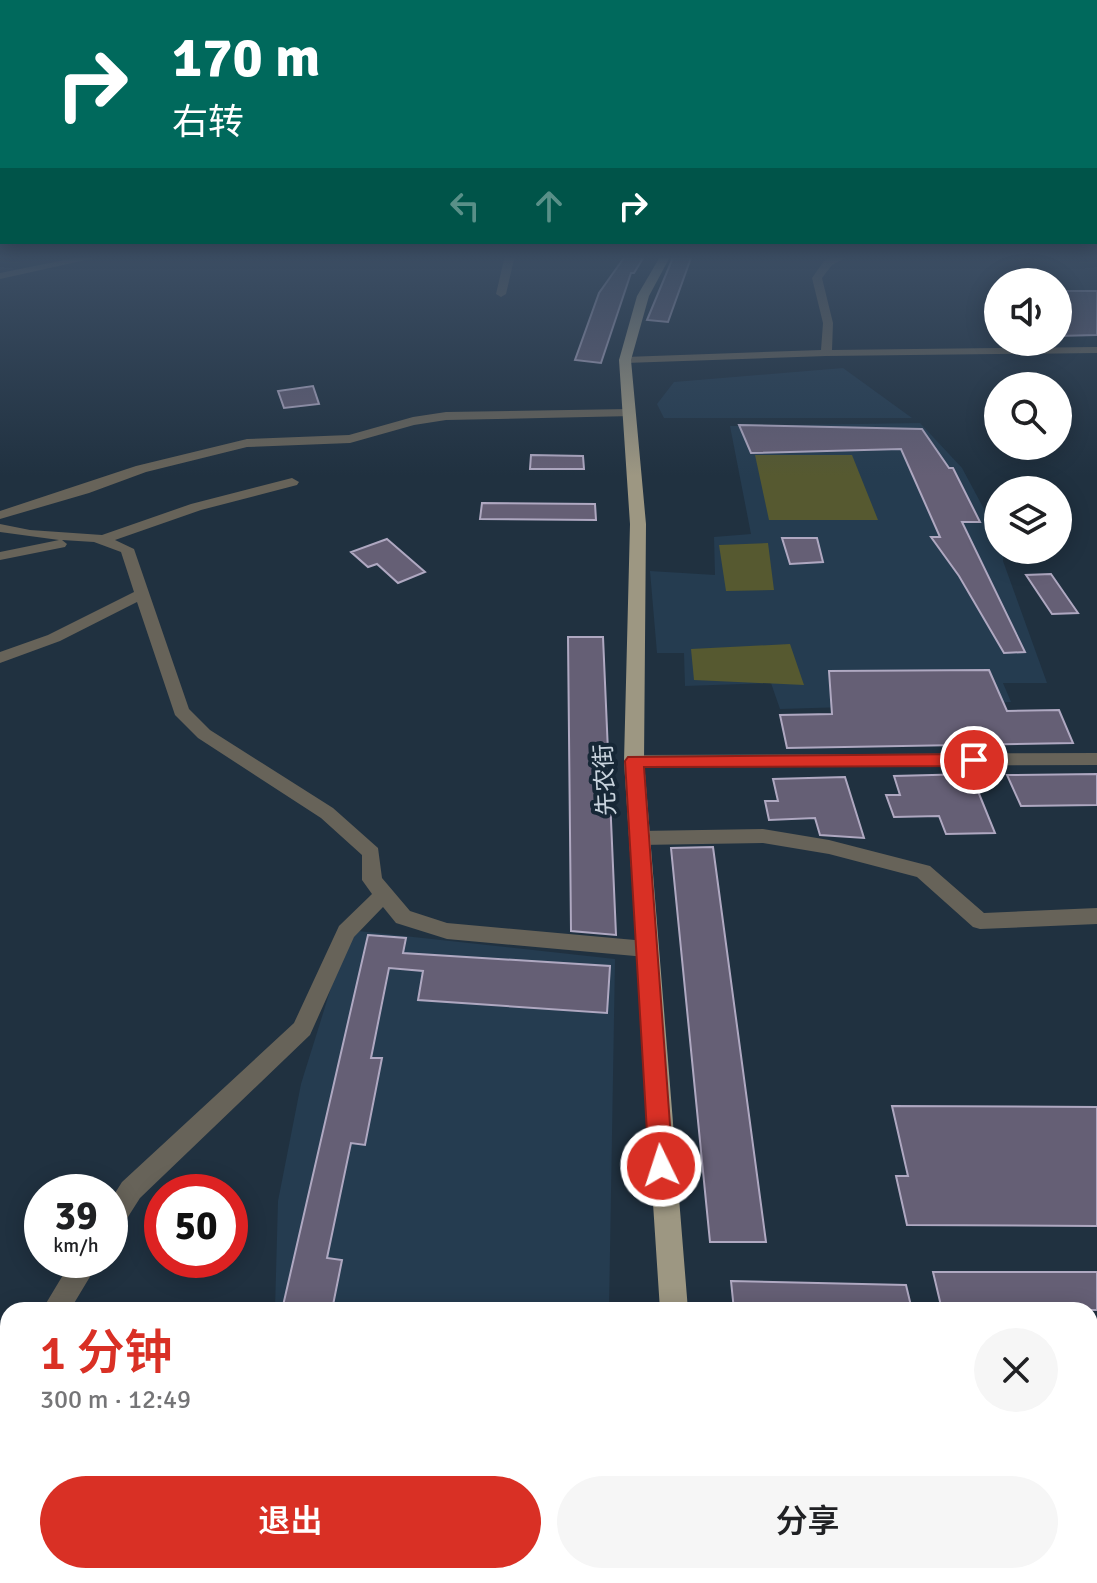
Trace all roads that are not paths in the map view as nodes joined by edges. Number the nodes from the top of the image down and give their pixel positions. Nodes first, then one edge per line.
1 (634, 329) edge
2 (828, 329) edge
3 (1096, 351) edge
4 (826, 353) junction
5 (625, 360) junction
6 (629, 413) junction
7 (292, 482) dead end
8 (0, 515) edge
9 (0, 528) edge
10 (102, 540) junction
11 (127, 549) junction
12 (0, 556) edge
13 (144, 593) junction
14 (0, 658) edge
15 (1097, 759) edge
16 (634, 761) junction
17 (640, 838) junction
18 (384, 894) junction
19 (1097, 916) edge
20 (646, 949) junction
21 (128, 1195) edge
22 (75, 1278) edge
23 (60, 1302) edge
24 (673, 1302) edge

1 - 5 main road, 先农街
2 - 4 street
3 - 4 street
4 - 5 street
5 - 6 main road, 先农街
6 - 8 street
6 - 16 main road, 先农街
7 - 10 street
9 - 10 street
10 - 11 street
11 - 12 street
11 - 13 street
13 - 14 street
13 - 18 street
15 - 16 street
16 - 17 main road, 先农街
17 - 19 street
17 - 20 main road, 先农街
18 - 20 street
18 - 21 street
20 - 24 main road, 先农街
22 - 23 street

